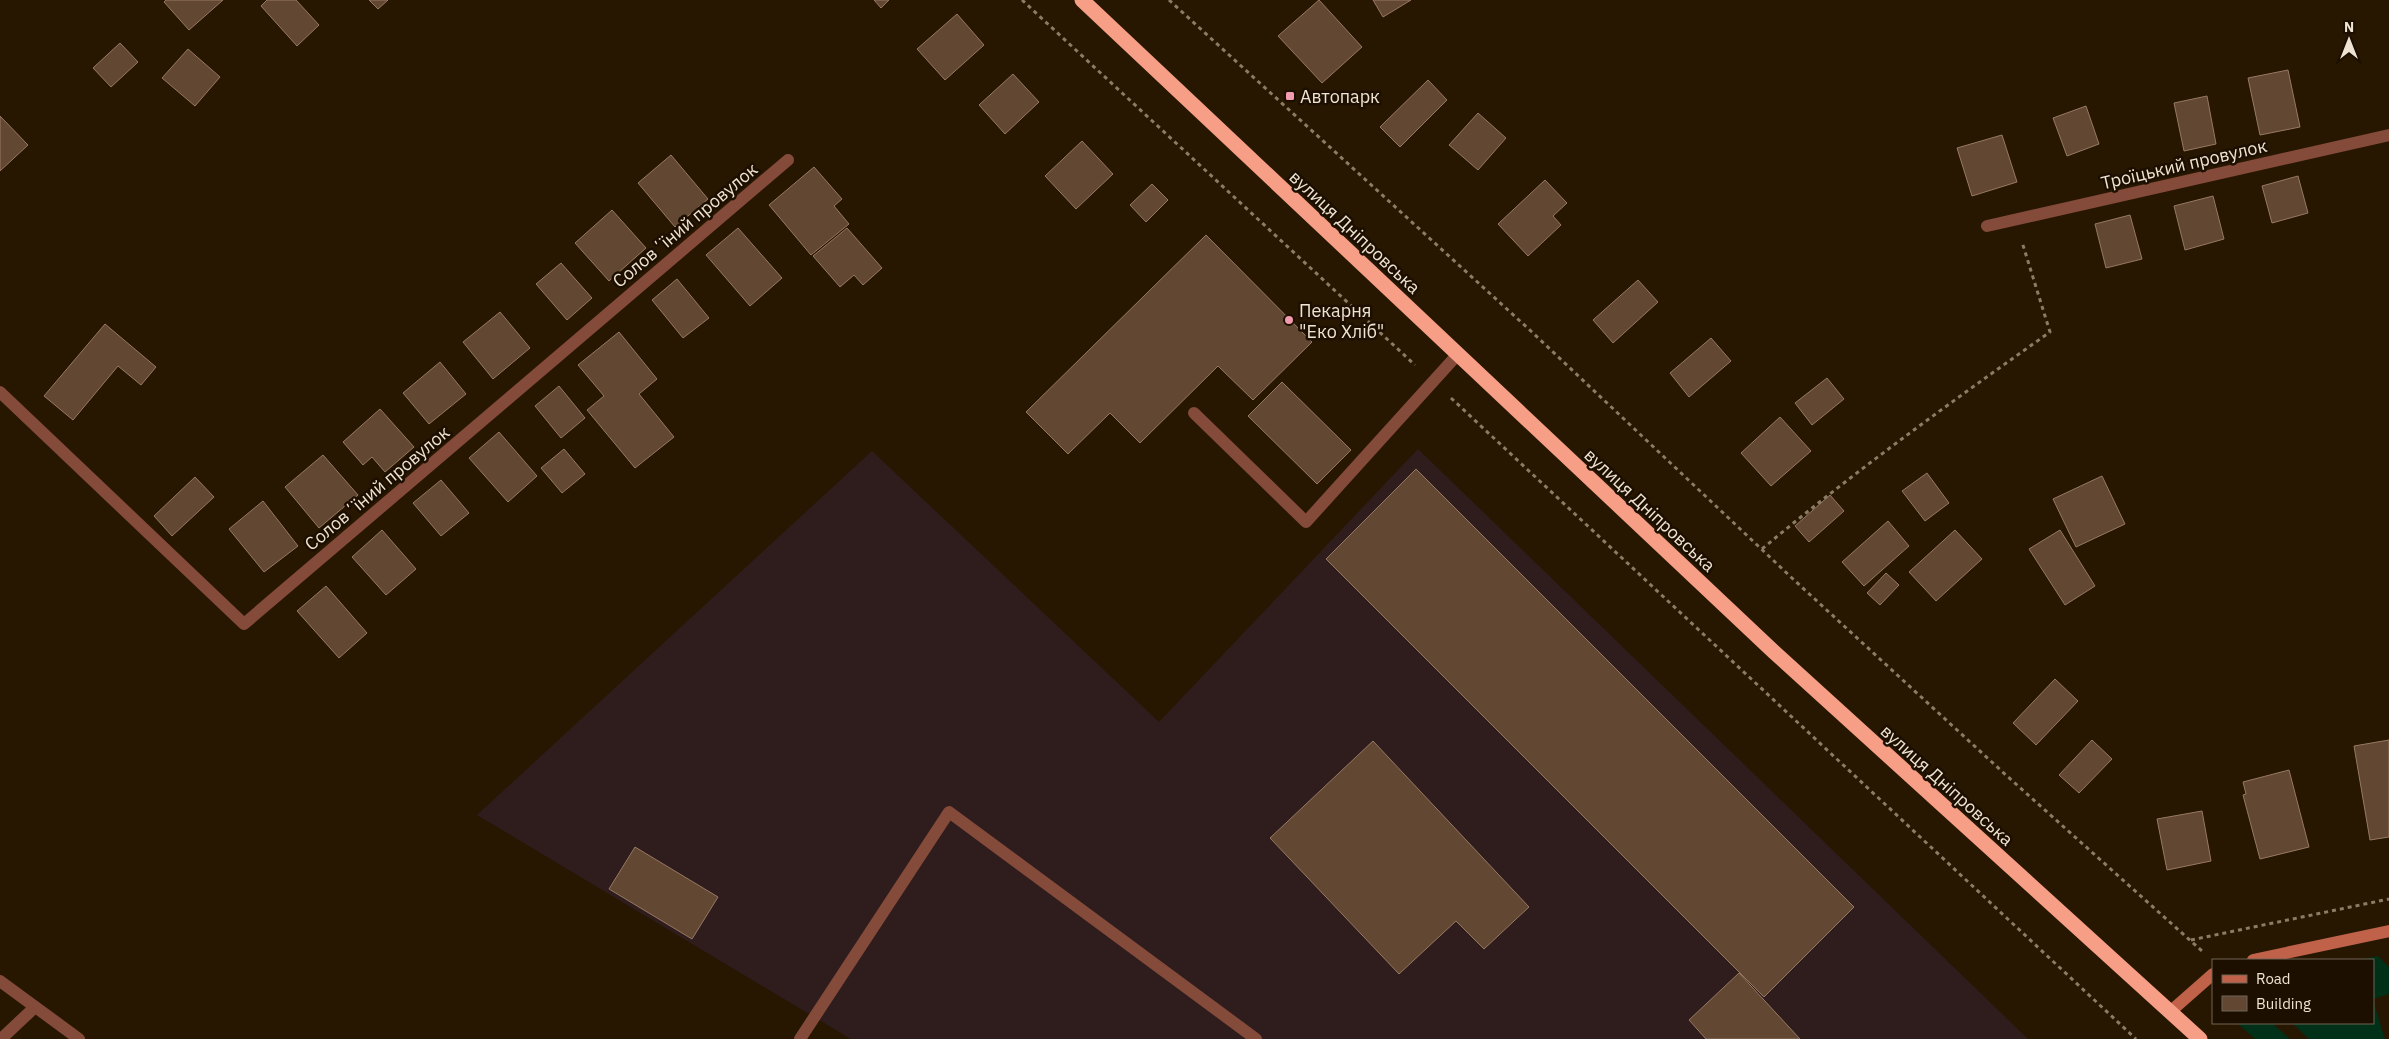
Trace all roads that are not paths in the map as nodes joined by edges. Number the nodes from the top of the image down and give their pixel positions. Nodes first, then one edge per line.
1 (1082, 0) edge
2 (2389, 135) edge
3 (788, 160) dead end
4 (1988, 226) dead end
5 (1458, 354) junction
6 (0, 392) edge
7 (1194, 413) dead end
8 (2389, 931) edge
9 (2258, 959) edge
10 (2212, 975) edge
11 (0, 981) edge
12 (35, 1008) junction
13 (2171, 1011) junction
14 (1, 1039) edge
15 (79, 1039) edge
16 (800, 1039) edge
17 (1256, 1039) edge
18 (2200, 1039) edge

1 - 5 highway, вулиця Дніпровська
2 - 4 street, Троїцький провулок
3 - 6 street, Соловʼїний провулок
5 - 7 street
5 - 13 highway, вулиця Дніпровська
8 - 9 street
10 - 13 street
11 - 12 street
12 - 14 street
12 - 15 street
13 - 18 highway, вулиця Дніпровська
16 - 17 street

